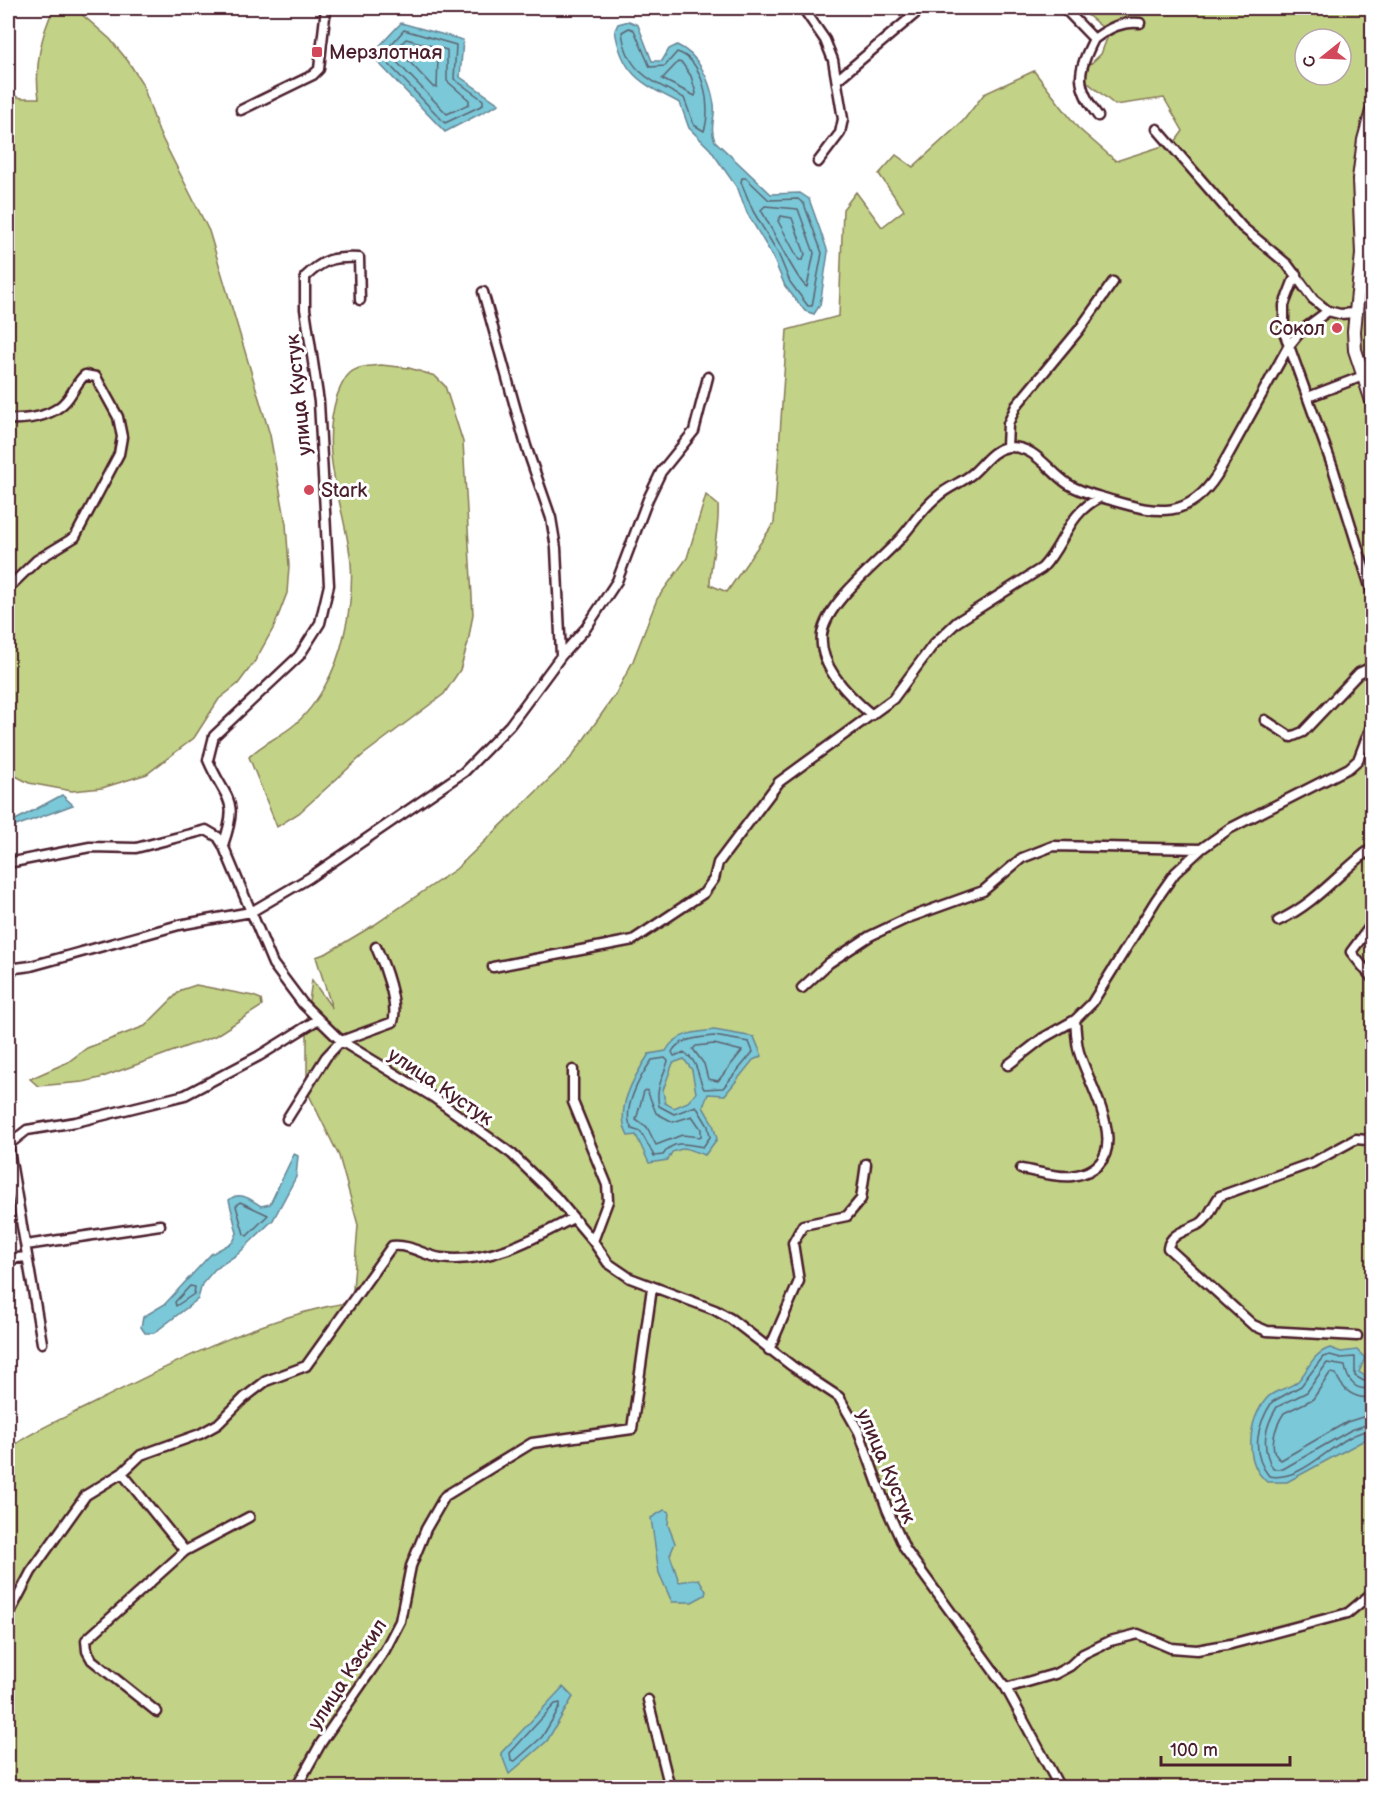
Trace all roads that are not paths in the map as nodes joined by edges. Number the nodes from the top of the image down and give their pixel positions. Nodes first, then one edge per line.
1 (326, 8) edge
2 (803, 8) edge
3 (922, 8) edge
4 (1064, 8) edge
5 (1140, 23) dead end
6 (1094, 39) junction
7 (838, 79) junction
8 (241, 110) dead end
9 (1372, 111) edge
10 (1098, 116) dead end
11 (1157, 129) dead end
12 (818, 162) dead end
13 (1296, 274) junction
14 (1113, 282) dead end
15 (1359, 291) junction
16 (483, 292) dead end
17 (1372, 292) edge
18 (360, 300) dead end
19 (1328, 311) junction
20 (1355, 313) junction
21 (1288, 347) junction
22 (1363, 376) junction
23 (708, 377) dead end
24 (1308, 397) junction
25 (1372, 400) edge
26 (8, 419) edge
27 (1007, 447) junction
28 (1101, 497) junction
29 (8, 588) edge
30 (1372, 593) edge
31 (561, 656) junction
32 (1372, 668) edge
33 (872, 715) junction
34 (1265, 720) dead end
35 (1372, 724) edge
36 (223, 845) junction
37 (1372, 848) edge
38 (1201, 849) junction
39 (8, 863) edge
40 (251, 912) junction
41 (1278, 921) dead end
42 (1372, 924) edge
43 (376, 947) dead end
44 (493, 967) dead end
45 (8, 969) edge
46 (1372, 978) edge
47 (802, 988) dead end
48 (317, 1020) junction
49 (1075, 1020) junction
50 (341, 1041) junction
51 (1008, 1065) dead end
52 (573, 1070) dead end
53 (287, 1119) dead end
54 (8, 1144) edge
55 (1372, 1144) edge
56 (867, 1164) dead end
57 (1021, 1169) dead end
58 (573, 1218) junction
59 (160, 1225) dead end
60 (593, 1241) junction
61 (26, 1245) junction
62 (26, 1257) junction
63 (8, 1259) edge
64 (652, 1288) junction
65 (1357, 1336) dead end
66 (42, 1343) dead end
67 (770, 1350) junction
68 (122, 1473) junction
69 (249, 1517) dead end
70 (185, 1551) junction
71 (1372, 1593) edge
72 (8, 1616) edge
73 (1006, 1688) junction
74 (648, 1700) dead end
75 (157, 1712) dead end
76 (296, 1788) edge
77 (670, 1788) edge
78 (1060, 1788) edge

1 - 8 street
2 - 7 street
3 - 7 street
4 - 6 street
5 - 6 street
6 - 10 street
7 - 12 street
9 - 15 main road
11 - 13 street
13 - 19 street
13 - 21 street
14 - 27 street
15 - 17 street
15 - 20 main road
16 - 31 street
18 - 36 street, улица Кустук
19 - 20 street
19 - 21 street
20 - 22 main road
21 - 24 street
21 - 28 street
22 - 24 street
22 - 25 main road
23 - 31 street
24 - 30 street
26 - 29 street
27 - 28 street
27 - 33 street
28 - 33 street
31 - 40 street
32 - 34 street
33 - 44 street
35 - 38 street
36 - 39 street
36 - 40 street, улица Кустук
37 - 41 street
38 - 47 street
38 - 49 street
40 - 45 street
40 - 48 street, улица Кустук
42 - 46 street
43 - 50 street
48 - 50 street, улица Кустук
48 - 54 street
49 - 51 street
49 - 57 street
50 - 53 street
50 - 58 street, улица Кустук
52 - 60 street
54 - 61 street
55 - 65 street
56 - 67 street
58 - 60 street, улица Кустук
58 - 68 street
59 - 61 street
60 - 64 street, улица Кустук
61 - 62 street
62 - 63 street
62 - 66 street
64 - 67 street, улица Кустук
64 - 76 street, улица Кэскил
67 - 73 street, улица Кустук
68 - 70 street
68 - 72 street
69 - 70 street
70 - 75 street
71 - 73 street
73 - 78 street, улица Кустук
74 - 77 street

